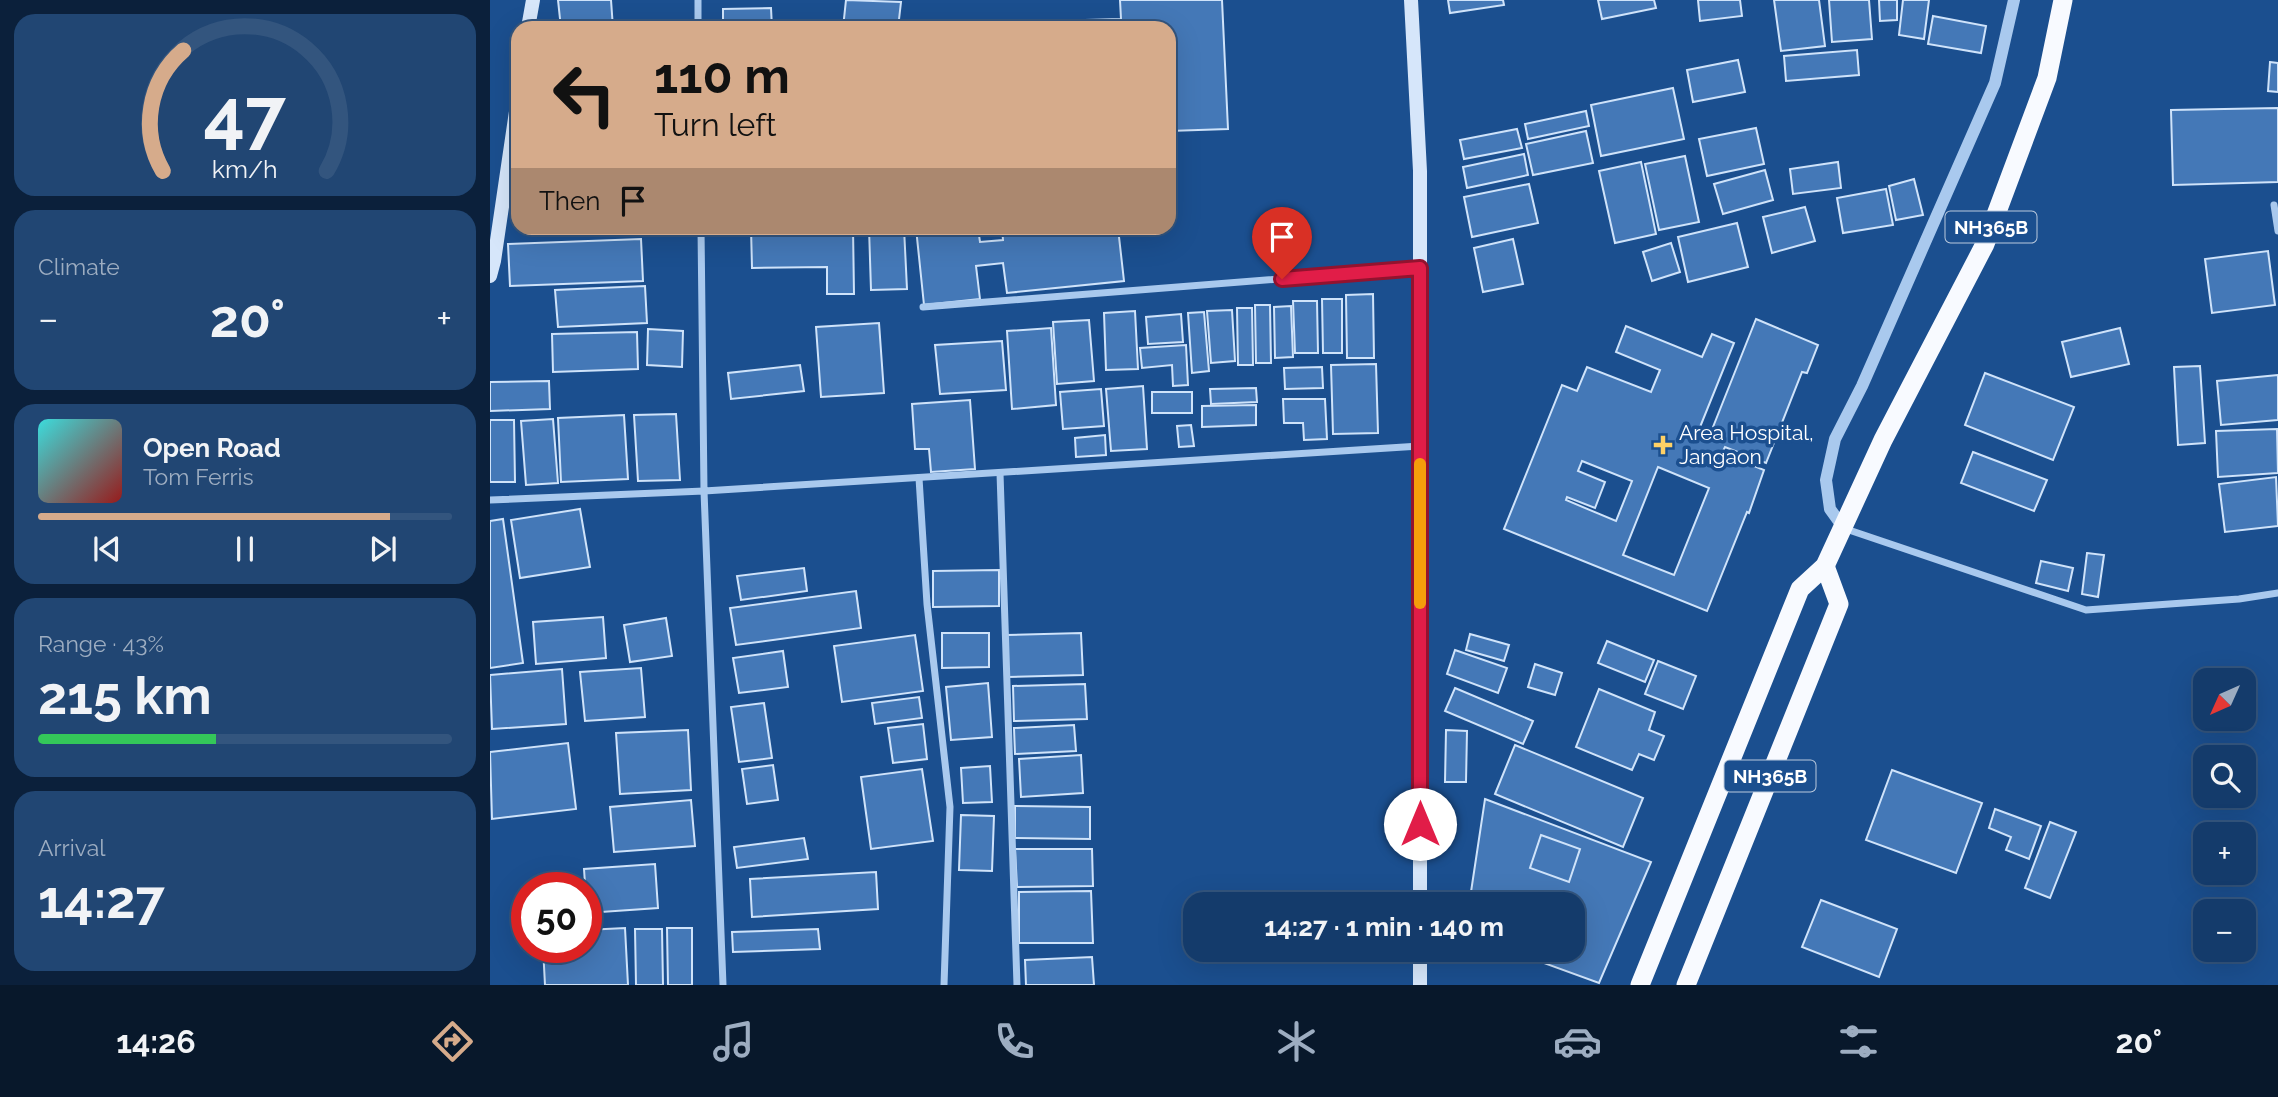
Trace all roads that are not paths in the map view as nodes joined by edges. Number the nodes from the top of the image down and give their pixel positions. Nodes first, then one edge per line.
1 (533, 0) edge
2 (698, 0) edge
3 (1411, 0) edge
4 (2014, 0) edge
5 (2063, 0) edge
6 (529, 21) edge
7 (698, 21) edge
8 (511, 146) edge
9 (2274, 205) dead end
10 (2278, 231) edge
11 (701, 235) edge
12 (1420, 268) junction
13 (490, 276) edge
14 (923, 307) dead end
15 (1420, 446) junction
16 (1000, 472) junction
17 (919, 478) junction
18 (704, 491) junction
19 (490, 500) edge
20 (1843, 527) junction
21 (1825, 566) junction
22 (2278, 593) edge
23 (1420, 892) edge
24 (1420, 962) edge
25 (723, 985) edge
26 (944, 985) edge
27 (1017, 985) edge
28 (1420, 985) edge
29 (1640, 985) edge
30 (1686, 985) edge

1 - 6 main road
2 - 7 street
3 - 12 main road
4 - 20 street
5 - 20 highway, NH365B
8 - 13 main road
9 - 10 street
11 - 18 street
12 - 14 street
12 - 15 main road
15 - 16 street
15 - 23 main road
16 - 17 street
16 - 27 street
17 - 18 street
17 - 26 street
18 - 19 street
18 - 25 street
20 - 21 highway, NH365B
20 - 22 street
21 - 29 highway
21 - 30 highway, NH365B
24 - 28 main road

